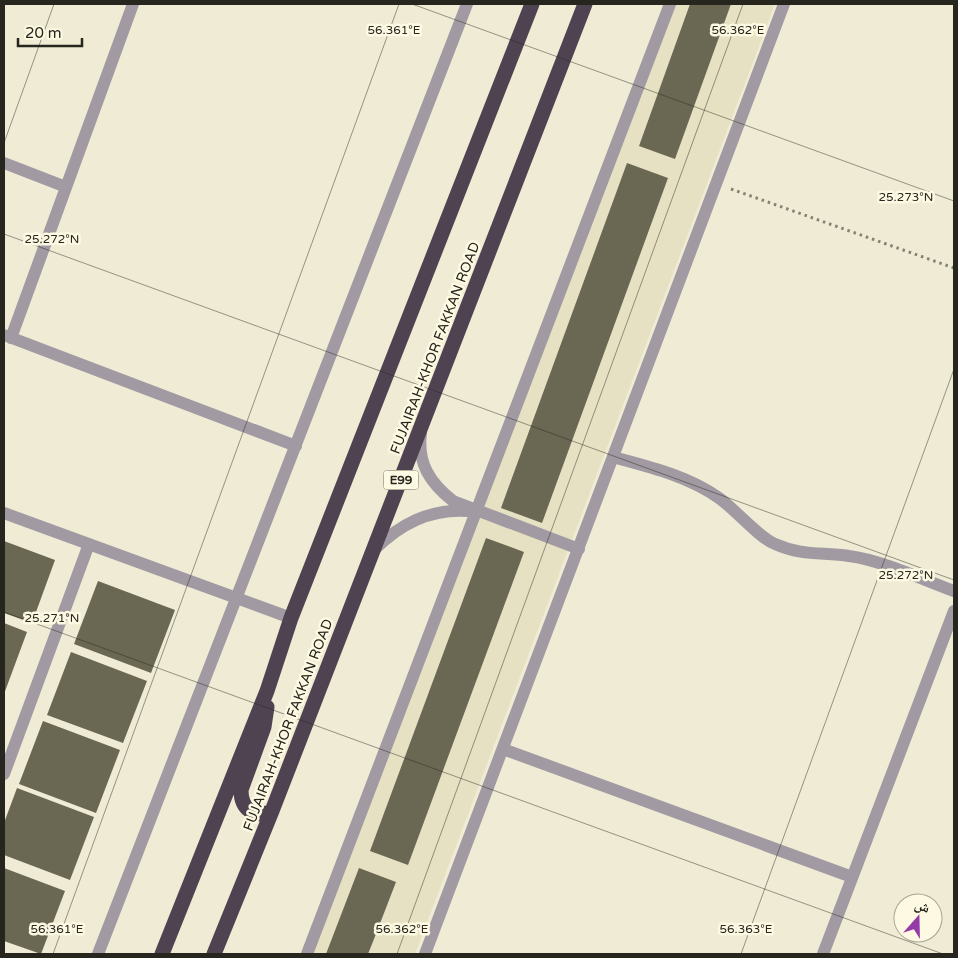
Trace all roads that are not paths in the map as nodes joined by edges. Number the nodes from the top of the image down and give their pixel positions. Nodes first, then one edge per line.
1 (133, 4) edge
2 (468, 4) edge
3 (532, 4) edge
4 (586, 4) edge
5 (670, 4) edge
6 (784, 4) edge
7 (4, 163) edge
8 (66, 187) junction
9 (7, 337) edge
10 (422, 424) junction
11 (296, 446) junction
12 (613, 457) junction
13 (476, 511) junction
14 (4, 513) edge
15 (89, 544) junction
16 (578, 549) junction
17 (374, 550) junction
18 (954, 591) edge
19 (237, 598) junction
20 (954, 611) edge
21 (292, 618) junction
22 (267, 691) junction
23 (503, 749) junction
24 (4, 774) edge
25 (272, 812) junction
26 (852, 877) junction
27 (98, 954) edge
28 (162, 954) edge
29 (214, 954) edge
30 (307, 954) edge
31 (425, 954) edge
32 (823, 954) edge

1 - 8 street
2 - 11 street
3 - 21 highway
4 - 10 highway, FUJAIRAH-KHOR FAKKAN ROAD / E99
5 - 13 street
6 - 12 street
7 - 8 street
8 - 9 street
9 - 11 street
10 - 13 street
10 - 17 highway, FUJAIRAH-KHOR FAKKAN ROAD / E99
11 - 19 street
12 - 16 street
12 - 18 street
13 - 16 street
13 - 17 street
13 - 30 street
14 - 15 street
15 - 19 street
15 - 24 street
16 - 23 street
17 - 25 highway, FUJAIRAH-KHOR FAKKAN ROAD / E99
19 - 21 street
19 - 27 street
20 - 26 street
21 - 22 highway
22 - 25 highway
22 - 28 highway
23 - 26 street
23 - 31 street
25 - 29 highway, FUJAIRAH-KHOR FAKKAN ROAD / E99
26 - 32 street

